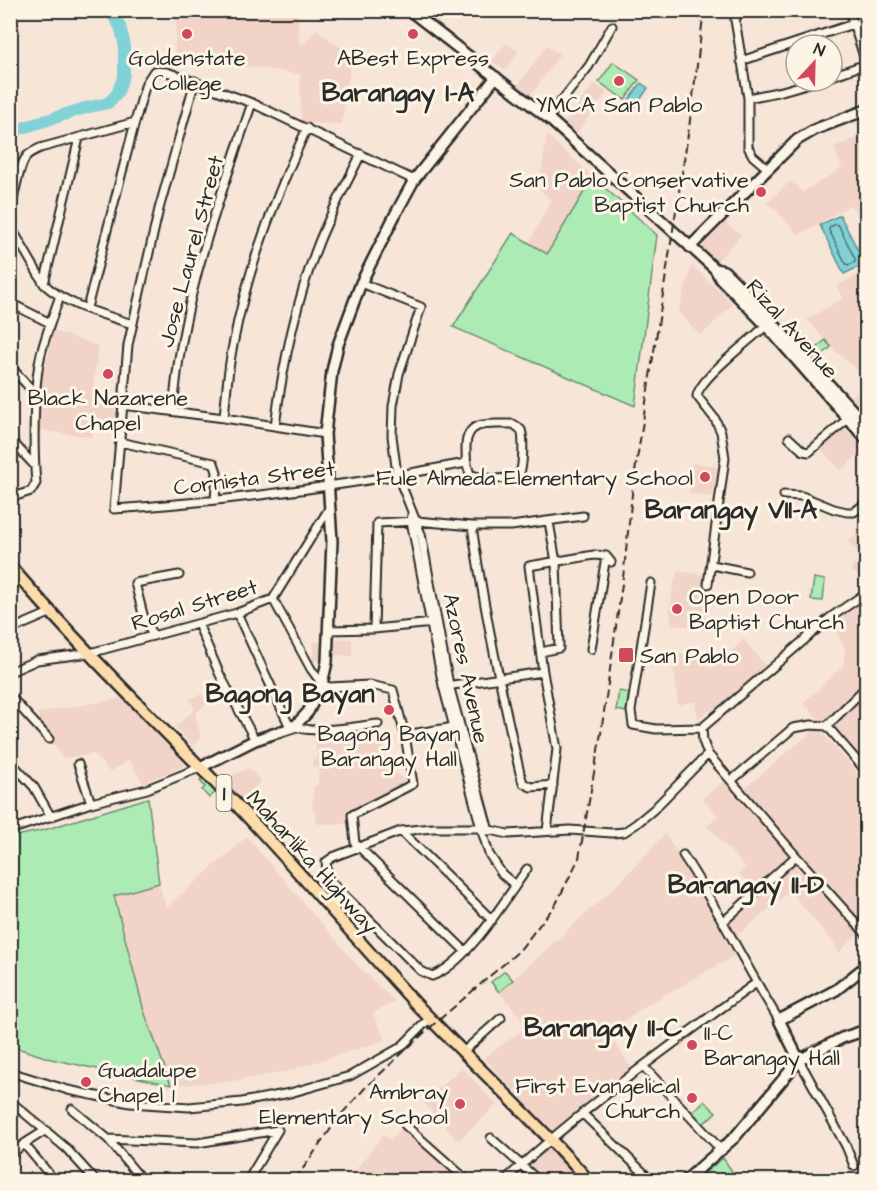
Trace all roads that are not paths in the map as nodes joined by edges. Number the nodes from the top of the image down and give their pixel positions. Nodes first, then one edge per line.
1 (409, 10) edge
2 (748, 10) edge
3 (849, 10) edge
4 (853, 24) junction
5 (612, 26) dead end
6 (741, 61) junction
7 (867, 64) edge
8 (844, 72) edge
9 (496, 77) junction
10 (195, 81) junction
11 (784, 90) edge
12 (748, 98) junction
13 (252, 103) junction
14 (867, 110) edge
15 (548, 118) junction
16 (135, 122) junction
17 (307, 128) junction
18 (79, 138) junction
19 (361, 154) junction
20 (767, 168) junction
21 (414, 180) junction
22 (10, 213) edge
23 (10, 219) edge
24 (690, 247) junction
25 (44, 284) junction
26 (361, 284) junction
27 (60, 296) junction
28 (10, 303) edge
29 (87, 308) junction
30 (767, 322) junction
31 (50, 324) junction
32 (132, 324) junction
33 (10, 366) edge
34 (36, 395) junction
35 (122, 405) junction
36 (173, 411) junction
37 (852, 416) junction
38 (224, 418) junction
39 (867, 425) edge
40 (274, 426) junction
41 (325, 434) junction
42 (789, 438) dead end
43 (10, 439) edge
44 (867, 439) edge
45 (120, 442) junction
46 (466, 463) junction
47 (34, 465) junction
48 (397, 474) junction
49 (329, 487) junction
50 (784, 495) dead end
51 (10, 498) edge
52 (215, 500) junction
53 (867, 503) edge
54 (330, 506) junction
55 (583, 516) dead end
56 (414, 521) junction
57 (549, 522) junction
58 (472, 526) junction
59 (556, 562) junction
60 (10, 566) edge
61 (712, 566) junction
62 (747, 572) dead end
63 (179, 575) dead end
64 (15, 579) edge
65 (651, 583) dead end
66 (708, 584) dead end
67 (867, 593) edge
68 (273, 599) junction
69 (52, 612) junction
70 (237, 613) junction
71 (434, 622) junction
72 (198, 624) junction
73 (374, 629) junction
74 (10, 630) edge
75 (328, 630) junction
76 (153, 636) junction
77 (591, 649) dead end
78 (541, 652) junction
79 (90, 653) junction
80 (10, 672) edge
81 (543, 672) junction
82 (498, 678) junction
83 (322, 684) junction
84 (446, 686) junction
85 (867, 687) edge
86 (10, 696) edge
87 (378, 724) dead end
88 (827, 726) junction
89 (294, 727) junction
90 (454, 728) junction
91 (702, 728) junction
92 (405, 735) junction
93 (49, 740) dead end
94 (255, 740) junction
95 (708, 754) junction
96 (10, 761) edge
97 (78, 764) dead end
98 (201, 767) junction
99 (867, 771) edge
100 (732, 780) junction
101 (553, 785) junction
102 (91, 803) junction
103 (51, 817) junction
104 (481, 828) junction
105 (11, 829) edge
106 (401, 831) junction
107 (489, 831) junction
108 (547, 831) junction
109 (358, 848) junction
110 (683, 855) dead end
111 (795, 856) junction
112 (527, 869) dead end
113 (515, 885) junction
114 (335, 886) junction
115 (335, 914) junction
116 (492, 920) junction
117 (723, 922) junction
118 (867, 934) edge
119 (465, 951) junction
120 (867, 966) edge
121 (756, 983) junction
122 (430, 1018) junction
123 (501, 1018) dead end
124 (778, 1020) junction
125 (867, 1030) edge
126 (464, 1052) junction
127 (799, 1060) junction
128 (644, 1067) junction
129 (10, 1072) edge
130 (10, 1101) edge
131 (72, 1109) dead end
132 (582, 1113) junction
133 (405, 1125) dead end
134 (46, 1131) junction
135 (491, 1138) dead end
136 (108, 1139) junction
137 (550, 1139) junction
138 (24, 1144) junction
139 (722, 1151) junction
140 (10, 1155) edge
141 (521, 1166) junction
142 (854, 1166) dead end
143 (51, 1179) edge
144 (96, 1180) edge
145 (142, 1180) edge
146 (248, 1180) edge
147 (467, 1180) edge
148 (505, 1180) edge
149 (538, 1180) edge
150 (588, 1180) edge
151 (651, 1180) edge
152 (686, 1180) edge

1 - 9 street, Rizal Avenue
2 - 6 street
3 - 4 street
4 - 6 street
4 - 7 street
5 - 15 street
6 - 12 street
7 - 8 street
9 - 15 street, Rizal Avenue
9 - 21 street
10 - 13 street
10 - 16 street
10 - 32 street
11 - 12 street
12 - 20 street
13 - 17 street
13 - 36 street, Jose Laurel Street
14 - 20 street
15 - 24 street, Rizal Avenue
16 - 18 street
16 - 29 street
17 - 19 street
17 - 38 street
18 - 22 street
18 - 25 street
19 - 21 street
19 - 40 street
20 - 24 street
21 - 26 street
23 - 25 street
24 - 30 street, Rizal Avenue
25 - 27 street
26 - 41 street
26 - 48 street, Azores Avenue
27 - 29 street
27 - 31 street
28 - 31 street
29 - 32 street
30 - 37 street, Rizal Avenue
30 - 61 street
31 - 34 street
32 - 35 street
33 - 34 street
34 - 47 street
35 - 36 street
35 - 45 street
36 - 38 street
37 - 39 street, Rizal Avenue
37 - 42 street
37 - 44 street, Rizal Avenue
38 - 40 street
40 - 41 street
41 - 49 street
43 - 47 street
45 - 52 street
45 - 52 street, Cornista Street
46 - 46 street
46 - 48 street, Cornista Street
47 - 51 street
48 - 49 street, Cornista Street
48 - 56 street, Azores Avenue
49 - 52 street, Cornista Street
49 - 54 street
50 - 53 street
54 - 68 street, Rosal Street
54 - 75 street
55 - 57 street
56 - 58 street
56 - 71 street, Azores Avenue
56 - 73 street
57 - 58 street
57 - 59 street
58 - 82 street
59 - 77 street
59 - 78 street
59 - 78 street
60 - 64 main road, Maharlika Highway / 1
61 - 62 street
61 - 66 street
63 - 76 street
64 - 69 main road, Maharlika Highway / 1
65 - 91 street
67 - 91 street
68 - 70 street, Rosal Street
68 - 83 street
69 - 74 street
69 - 79 main road, Maharlika Highway / 1
70 - 72 street, Rosal Street
70 - 89 street
71 - 73 street
71 - 84 street, Azores Avenue
72 - 76 street, Rosal Street
72 - 94 street
73 - 75 street
75 - 83 street
76 - 79 street, Rosal Street
78 - 81 street
79 - 80 street, Rosal Street
79 - 98 main road, Maharlika Highway / 1
81 - 82 street
81 - 101 street
82 - 84 street
82 - 101 street
83 - 89 street
83 - 92 street
84 - 90 street, Azores Avenue
84 - 107 street, Azores Avenue
85 - 88 street
86 - 93 street
87 - 89 street
88 - 99 street
88 - 100 street
89 - 94 street
90 - 92 street
90 - 104 street, Azores Avenue
91 - 95 street
92 - 109 street
94 - 98 street
95 - 100 street
95 - 108 street
96 - 103 street
97 - 102 street
98 - 102 street
98 - 115 main road, Maharlika Highway / 1
100 - 111 street
101 - 108 street
102 - 103 street
103 - 105 street
104 - 106 street
104 - 107 street
104 - 113 street, Azores Avenue
106 - 109 street
106 - 116 street
107 - 108 street
109 - 114 street
109 - 119 street
110 - 117 street
111 - 117 street
111 - 118 street
112 - 113 street
113 - 116 street
114 - 115 street
114 - 119 street
115 - 122 main road, Maharlika Highway / 1
116 - 119 street
117 - 121 street
120 - 124 street
121 - 124 street
121 - 128 street
122 - 126 main road, Maharlika Highway / 1
122 - 129 street
123 - 126 street
124 - 127 street
125 - 127 street
126 - 137 main road, Maharlika Highway / 1
127 - 139 street
127 - 142 street
128 - 132 street
128 - 139 street
130 - 134 street
131 - 136 street
132 - 137 street
132 - 151 street
133 - 147 street
134 - 138 street
134 - 144 street
135 - 141 street
136 - 145 street
136 - 146 street
137 - 141 street
137 - 150 main road, Maharlika Highway / 1
138 - 140 street
138 - 143 street
139 - 152 street
141 - 148 street
141 - 149 street

